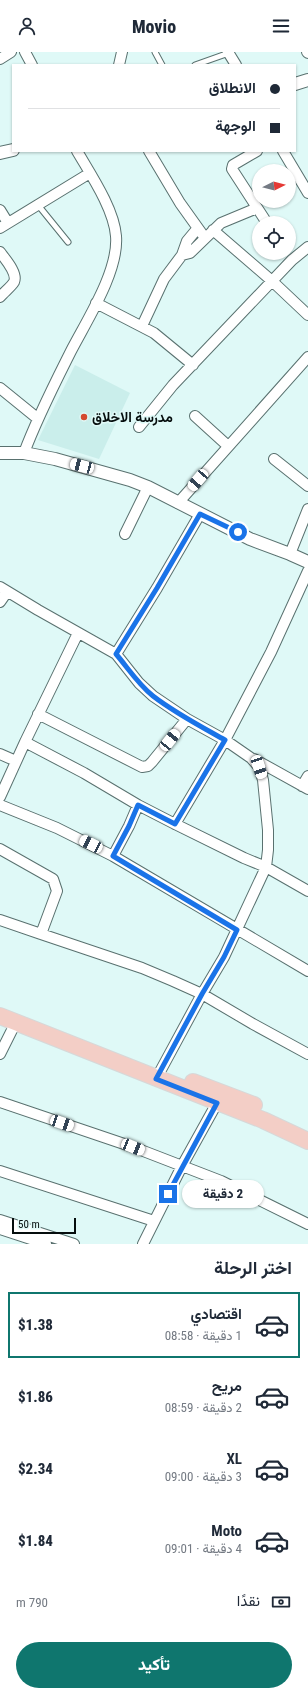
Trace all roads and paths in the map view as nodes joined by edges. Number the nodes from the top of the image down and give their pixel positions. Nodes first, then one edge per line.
1 (10, 52) edge
2 (25, 52) edge
3 (122, 52) edge
4 (155, 52) edge
5 (229, 52) edge
6 (0, 59) edge
7 (31, 64) edge
8 (119, 64) edge
9 (161, 64) edge
10 (197, 64) edge
11 (235, 64) edge
12 (308, 80) edge
13 (296, 84) edge
14 (12, 150) edge
15 (78, 152) edge
16 (151, 152) edge
17 (284, 152) edge
18 (0, 153) edge
19 (246, 154) edge
20 (90, 173) junction
21 (308, 193) edge
22 (252, 200) edge
23 (38, 205) junction
24 (257, 208) joint
25 (0, 210) edge
26 (262, 216) edge
27 (4, 226) edge
28 (197, 229) junction
29 (213, 230) junction
30 (204, 238) junction
31 (68, 242) dead end
32 (308, 247) edge
33 (0, 252) edge
34 (296, 253) edge
35 (182, 256) junction
36 (287, 260) edge
37 (272, 281) junction
38 (0, 297) edge
39 (96, 303) junction
40 (308, 315) edge
41 (142, 326) junction
42 (308, 357) edge
43 (193, 365) junction
44 (0, 388) edge
45 (195, 416) dead end
46 (37, 418) junction
47 (139, 427) dead end
48 (228, 446) junction
49 (0, 453) edge
50 (24, 453) junction
51 (274, 459) dead end
52 (308, 486) edge
53 (148, 487) junction
54 (178, 503) junction
55 (308, 509) edge
56 (200, 514) junction
57 (125, 534) dead end
58 (290, 554) junction
59 (308, 562) edge
60 (308, 571) edge
61 (4, 589) edge
62 (0, 602) edge
63 (78, 633) junction
64 (116, 654) junction
65 (38, 714) junction
66 (187, 719) junction
67 (225, 740) junction
68 (25, 742) junction
69 (0, 754) edge
70 (250, 758) junction
71 (16, 761) junction
72 (308, 776) edge
73 (305, 787) edge
74 (0, 797) edge
75 (0, 805) edge
76 (138, 805) junction
77 (175, 824) junction
78 (0, 849) edge
79 (113, 856) junction
80 (266, 867) junction
81 (308, 891) edge
82 (0, 920) edge
83 (237, 930) junction
84 (41, 934) junction
85 (308, 971) edge
86 (202, 994) junction
87 (0, 1006) edge
88 (0, 1016) edge
89 (16, 1022) junction
90 (0, 1054) edge
91 (308, 1054) edge
92 (159, 1074) junction
93 (0, 1102) edge
94 (217, 1103) junction
95 (308, 1129) edge
96 (308, 1141) edge
97 (182, 1166) junction
98 (0, 1171) edge
99 (0, 1220) edge
100 (154, 1221) junction
101 (308, 1224) edge
102 (0, 1229) edge
103 (46, 1244) edge
104 (74, 1244) edge
105 (143, 1244) edge

1 - 6 street
2 - 7 street
3 - 8 street
4 - 9 lane
5 - 10 lane
5 - 11 street
12 - 13 street
14 - 18 street
15 - 20 street
16 - 28 street
17 - 21 street
19 - 22 street
20 - 23 street
20 - 39 street
23 - 27 street
23 - 31 lane
24 - 26 street
24 - 29 street
25 - 27 street
28 - 30 street
28 - 35 street
29 - 30 street
29 - 37 street
30 - 35 street
32 - 34 street
33 - 38 street
35 - 41 street
36 - 37 street
37 - 40 street
37 - 43 street
39 - 41 street
39 - 46 street
41 - 43 street
42 - 48 street
43 - 47 street
44 - 46 street
45 - 48 street
46 - 50 street
48 - 54 street
49 - 50 street
50 - 53 street
51 - 52 street
53 - 54 street
53 - 57 street
54 - 56 street
55 - 58 street
56 - 58 street
56 - 64 street
58 - 59 street
60 - 67 street
61 - 62 street
61 - 63 street
63 - 64 street
63 - 65 street
64 - 66 street
65 - 66 street
65 - 68 street
66 - 67 street
67 - 70 street
67 - 77 street
68 - 71 street
68 - 76 street
69 - 71 street
70 - 73 street
70 - 80 street
71 - 74 street
72 - 73 street
75 - 79 street
76 - 77 street
76 - 79 street
77 - 80 street
78 - 84 street
79 - 83 street
80 - 81 street
80 - 83 street
82 - 84 street
83 - 85 street
83 - 86 street
84 - 86 street
86 - 91 street
86 - 92 street
87 - 92 highway
88 - 89 highway
89 - 90 street
89 - 92 highway
92 - 94 highway
92 - 95 highway
93 - 97 street
94 - 96 highway
94 - 97 street
97 - 100 street
97 - 101 street
98 - 100 street
99 - 104 street
100 - 105 street
102 - 103 street

